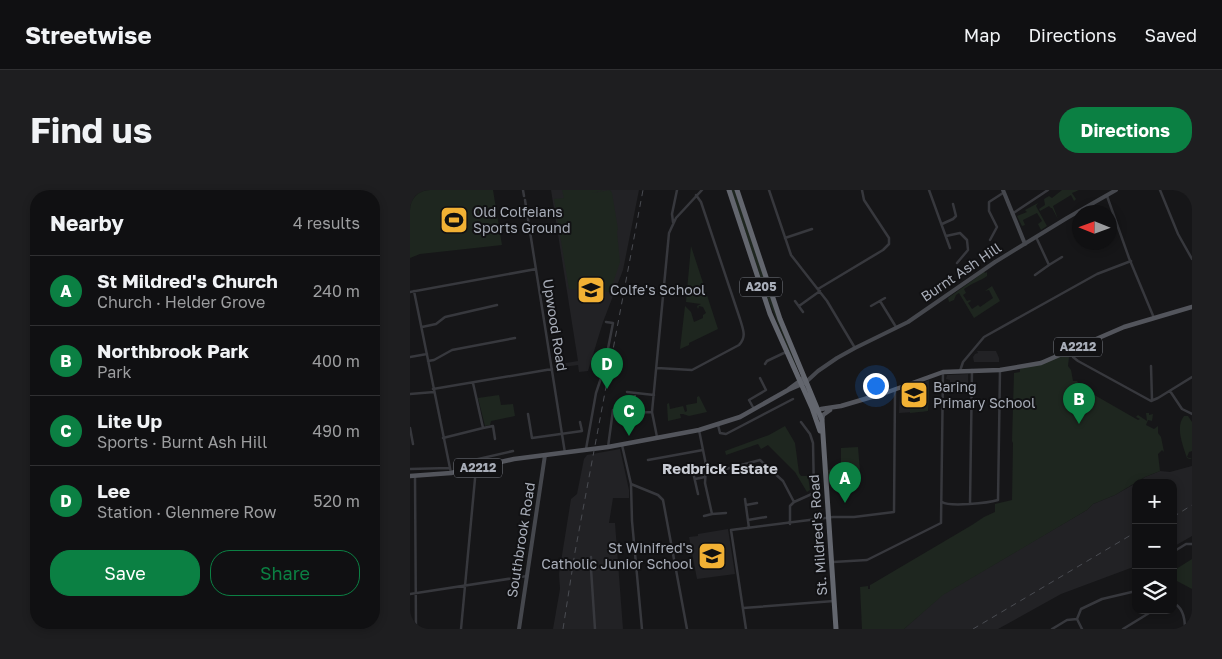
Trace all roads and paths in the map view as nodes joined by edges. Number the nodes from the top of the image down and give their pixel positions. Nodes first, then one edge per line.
1 (523, 190) edge
2 (677, 190) edge
3 (729, 190) edge
4 (737, 190) edge
5 (769, 190) edge
6 (862, 190) edge
7 (929, 190) edge
8 (1048, 190) edge
9 (1116, 190) edge
10 (1160, 190) edge
11 (700, 191) edge
12 (1003, 191) edge
13 (696, 195) junction
14 (1106, 195) junction
15 (524, 196) dead end
16 (525, 200) dead end
17 (953, 204) dead end
18 (1012, 214) junction
19 (674, 222) junction
20 (942, 224) junction
21 (812, 229) dead end
22 (946, 236) junction
23 (1036, 237) junction
24 (785, 238) junction
25 (990, 240) dead end
26 (1026, 244) junction
27 (950, 248) dead end
28 (1062, 257) dead end
29 (1192, 259) edge
30 (1130, 261) junction
31 (957, 263) dead end
32 (1049, 265) junction
33 (536, 269) junction
34 (1035, 275) dead end
35 (819, 290) junction
36 (414, 291) junction
37 (410, 292) edge
38 (885, 298) dead end
39 (795, 301) dead end
40 (880, 301) junction
41 (496, 305) dead end
42 (799, 306) junction
43 (871, 306) dead end
44 (1192, 306) edge
45 (803, 312) dead end
46 (1154, 318) junction
47 (606, 322) dead end
48 (422, 327) junction
49 (896, 328) junction
50 (515, 338) dead end
51 (855, 348) junction
52 (1070, 351) junction
53 (787, 352) junction
54 (426, 354) junction
55 (410, 357) edge
56 (428, 361) junction
57 (765, 364) dead end
58 (1150, 366) dead end
59 (657, 368) junction
60 (552, 369) junction
61 (972, 370) junction
62 (1000, 370) junction
63 (960, 371) junction
64 (943, 372) junction
65 (1192, 377) edge
66 (760, 378) dead end
67 (803, 381) junction
68 (474, 383) junction
69 (434, 390) junction
70 (895, 390) junction
71 (1170, 391) junction
72 (627, 392) dead end
73 (635, 393) junction
74 (410, 394) edge
75 (654, 395) junction
76 (793, 399) dead end
77 (1152, 401) junction
78 (839, 407) junction
79 (754, 409) junction
80 (612, 410) dead end
81 (830, 410) junction
82 (652, 412) junction
83 (816, 413) junction
84 (528, 414) dead end
85 (1192, 414) edge
86 (822, 420) junction
87 (580, 422) dead end
88 (801, 422) dead end
89 (718, 424) junction
90 (483, 428) junction
91 (410, 429) edge
92 (699, 430) junction
93 (562, 434) junction
94 (443, 438) junction
95 (657, 438) junction
96 (495, 439) dead end
97 (822, 439) junction
98 (413, 444) dead end
99 (622, 445) junction
100 (608, 447) junction
101 (586, 450) junction
102 (703, 450) junction
103 (513, 451) dead end
104 (506, 452) junction
105 (565, 453) junction
106 (545, 455) junction
107 (508, 460) junction
108 (648, 460) dead end
109 (476, 468) junction
110 (410, 469) edge
111 (726, 469) dead end
112 (450, 470) junction
113 (464, 470) junction
114 (693, 472) dead end
115 (413, 476) edge
116 (706, 477) junction
117 (694, 479) junction
118 (631, 484) junction
119 (698, 494) dead end
120 (745, 500) dead end
121 (794, 502) junction
122 (942, 503) junction
123 (757, 504) dead end
124 (970, 504) junction
125 (746, 505) junction
126 (726, 512) dead end
127 (712, 514) junction
128 (704, 516) dead end
129 (766, 517) dead end
130 (828, 519) junction
131 (748, 520) junction
132 (790, 524) junction
133 (750, 528) junction
134 (1192, 544) edge
135 (1177, 550) edge
136 (591, 557) dead end
137 (836, 562) junction
138 (527, 576) junction
139 (466, 586) junction
140 (1132, 592) edge
141 (416, 593) junction
142 (410, 594) edge
143 (831, 601) junction
144 (1177, 606) edge
145 (743, 608) junction
146 (1147, 614) edge
147 (1077, 619) junction
148 (1130, 624) junction
149 (416, 629) edge
150 (461, 629) edge
151 (519, 629) edge
152 (594, 629) edge
153 (642, 629) edge
154 (687, 629) edge
155 (746, 629) edge
156 (836, 629) edge
157 (1052, 629) edge
158 (1082, 629) edge
159 (1123, 629) edge
160 (1133, 629) edge
161 (1185, 629) edge

1 - 15 street
2 - 19 street
3 - 53 highway, A205
4 - 67 highway, A205
5 - 24 street
6 - 35 street
7 - 20 street
8 - 18 street
9 - 14 street, Burnt Ash Hill
10 - 29 street
11 - 13 street
12 - 18 street
12 - 25 street
13 - 19 street
13 - 59 street
14 - 23 street, Burnt Ash Hill
14 - 30 street
16 - 33 street, Upwood Road
17 - 20 street
18 - 26 street
19 - 59 street
20 - 22 street
21 - 24 street
22 - 27 street
22 - 31 street
23 - 26 street, Burnt Ash Hill
23 - 32 street
24 - 35 street
26 - 49 street, Burnt Ash Hill
28 - 32 street
30 - 46 street
30 - 63 street
32 - 34 street
33 - 36 street
33 - 60 street, Upwood Road
35 - 42 street
35 - 51 street
36 - 37 street
36 - 48 street
38 - 40 street
39 - 42 street
40 - 43 street
40 - 49 street
41 - 48 street
42 - 45 street
44 - 46 main road, A2212
46 - 52 main road, A2212
47 - 101 street
48 - 54 street
49 - 51 street, Burnt Ash Hill
50 - 56 street
51 - 67 street, Burnt Ash Hill
52 - 62 main road, A2212
52 - 77 street
53 - 57 street
53 - 67 highway, A205
54 - 55 street
54 - 56 street
56 - 69 street
58 - 77 street
59 - 75 street
60 - 68 street
60 - 93 street, Upwood Road
61 - 62 main road, A2212
61 - 63 main road, A2212
61 - 124 street
62 - 124 street
63 - 64 main road, A2212
64 - 70 main road, A2212
64 - 122 street
65 - 71 street
66 - 79 street
67 - 79 main road, Burnt Ash Hill / A2212
67 - 83 highway, A205
68 - 69 street
68 - 90 street
69 - 74 street
69 - 94 street
70 - 78 main road, A2212
70 - 130 street
71 - 77 street
71 - 85 street
72 - 73 street
73 - 75 street
73 - 82 street
75 - 82 street
76 - 89 street
78 - 81 main road, A2212
78 - 83 main road, A2212
79 - 89 main road, Burnt Ash Hill / A2212
80 - 100 street
81 - 83 main road, A2212
81 - 86 main road
82 - 95 street
83 - 86 highway, St. Mildred's Road / A205
83 - 97 highway, St. Mildred's Road / A205
84 - 93 street
86 - 97 highway, St. Mildred's Road / A205
87 - 93 street
88 - 121 street
89 - 92 main road, Burnt Ash Hill / A2212
90 - 94 street
90 - 96 street
91 - 98 street
92 - 95 main road, Burnt Ash Hill / A2212
92 - 102 street
93 - 105 street, Upwood Road
94 - 112 street
95 - 99 main road, Burnt Ash Hill / A2212
97 - 130 highway, St. Mildred's Road / A205
99 - 100 main road, Burnt Ash Hill / A2212
99 - 118 street
100 - 101 main road, A2212
101 - 105 main road, A2212
102 - 108 street
102 - 116 street
103 - 104 street
104 - 107 street
104 - 113 street
105 - 106 main road, A2212
106 - 107 main road, A2212
106 - 138 street, Southbrook Road
107 - 109 main road, A2212
109 - 113 main road, A2212
109 - 139 street
110 - 112 street
111 - 121 street
112 - 113 main road, A2212
112 - 115 main road, A2212
114 - 117 street
115 - 141 street
116 - 117 street
116 - 127 street
117 - 119 street
118 - 153 street
118 - 154 street
120 - 125 street
121 - 132 street
122 - 124 street
122 - 137 street
123 - 125 street
125 - 131 street
126 - 127 street
127 - 128 street
129 - 131 street
130 - 132 street
130 - 137 highway, St. Mildred's Road / A205
131 - 133 street
132 - 133 street
133 - 145 street
134 - 135 street
136 - 152 street
137 - 143 highway, St. Mildred's Road / A205
138 - 139 street
138 - 151 street, Southbrook Road
139 - 141 street
139 - 150 street
140 - 147 street
141 - 142 street
141 - 149 street
143 - 145 street
143 - 156 highway, St. Mildred's Road / A205
144 - 161 street
145 - 155 street
146 - 148 street
147 - 157 street
147 - 158 street
148 - 159 street
148 - 160 street

